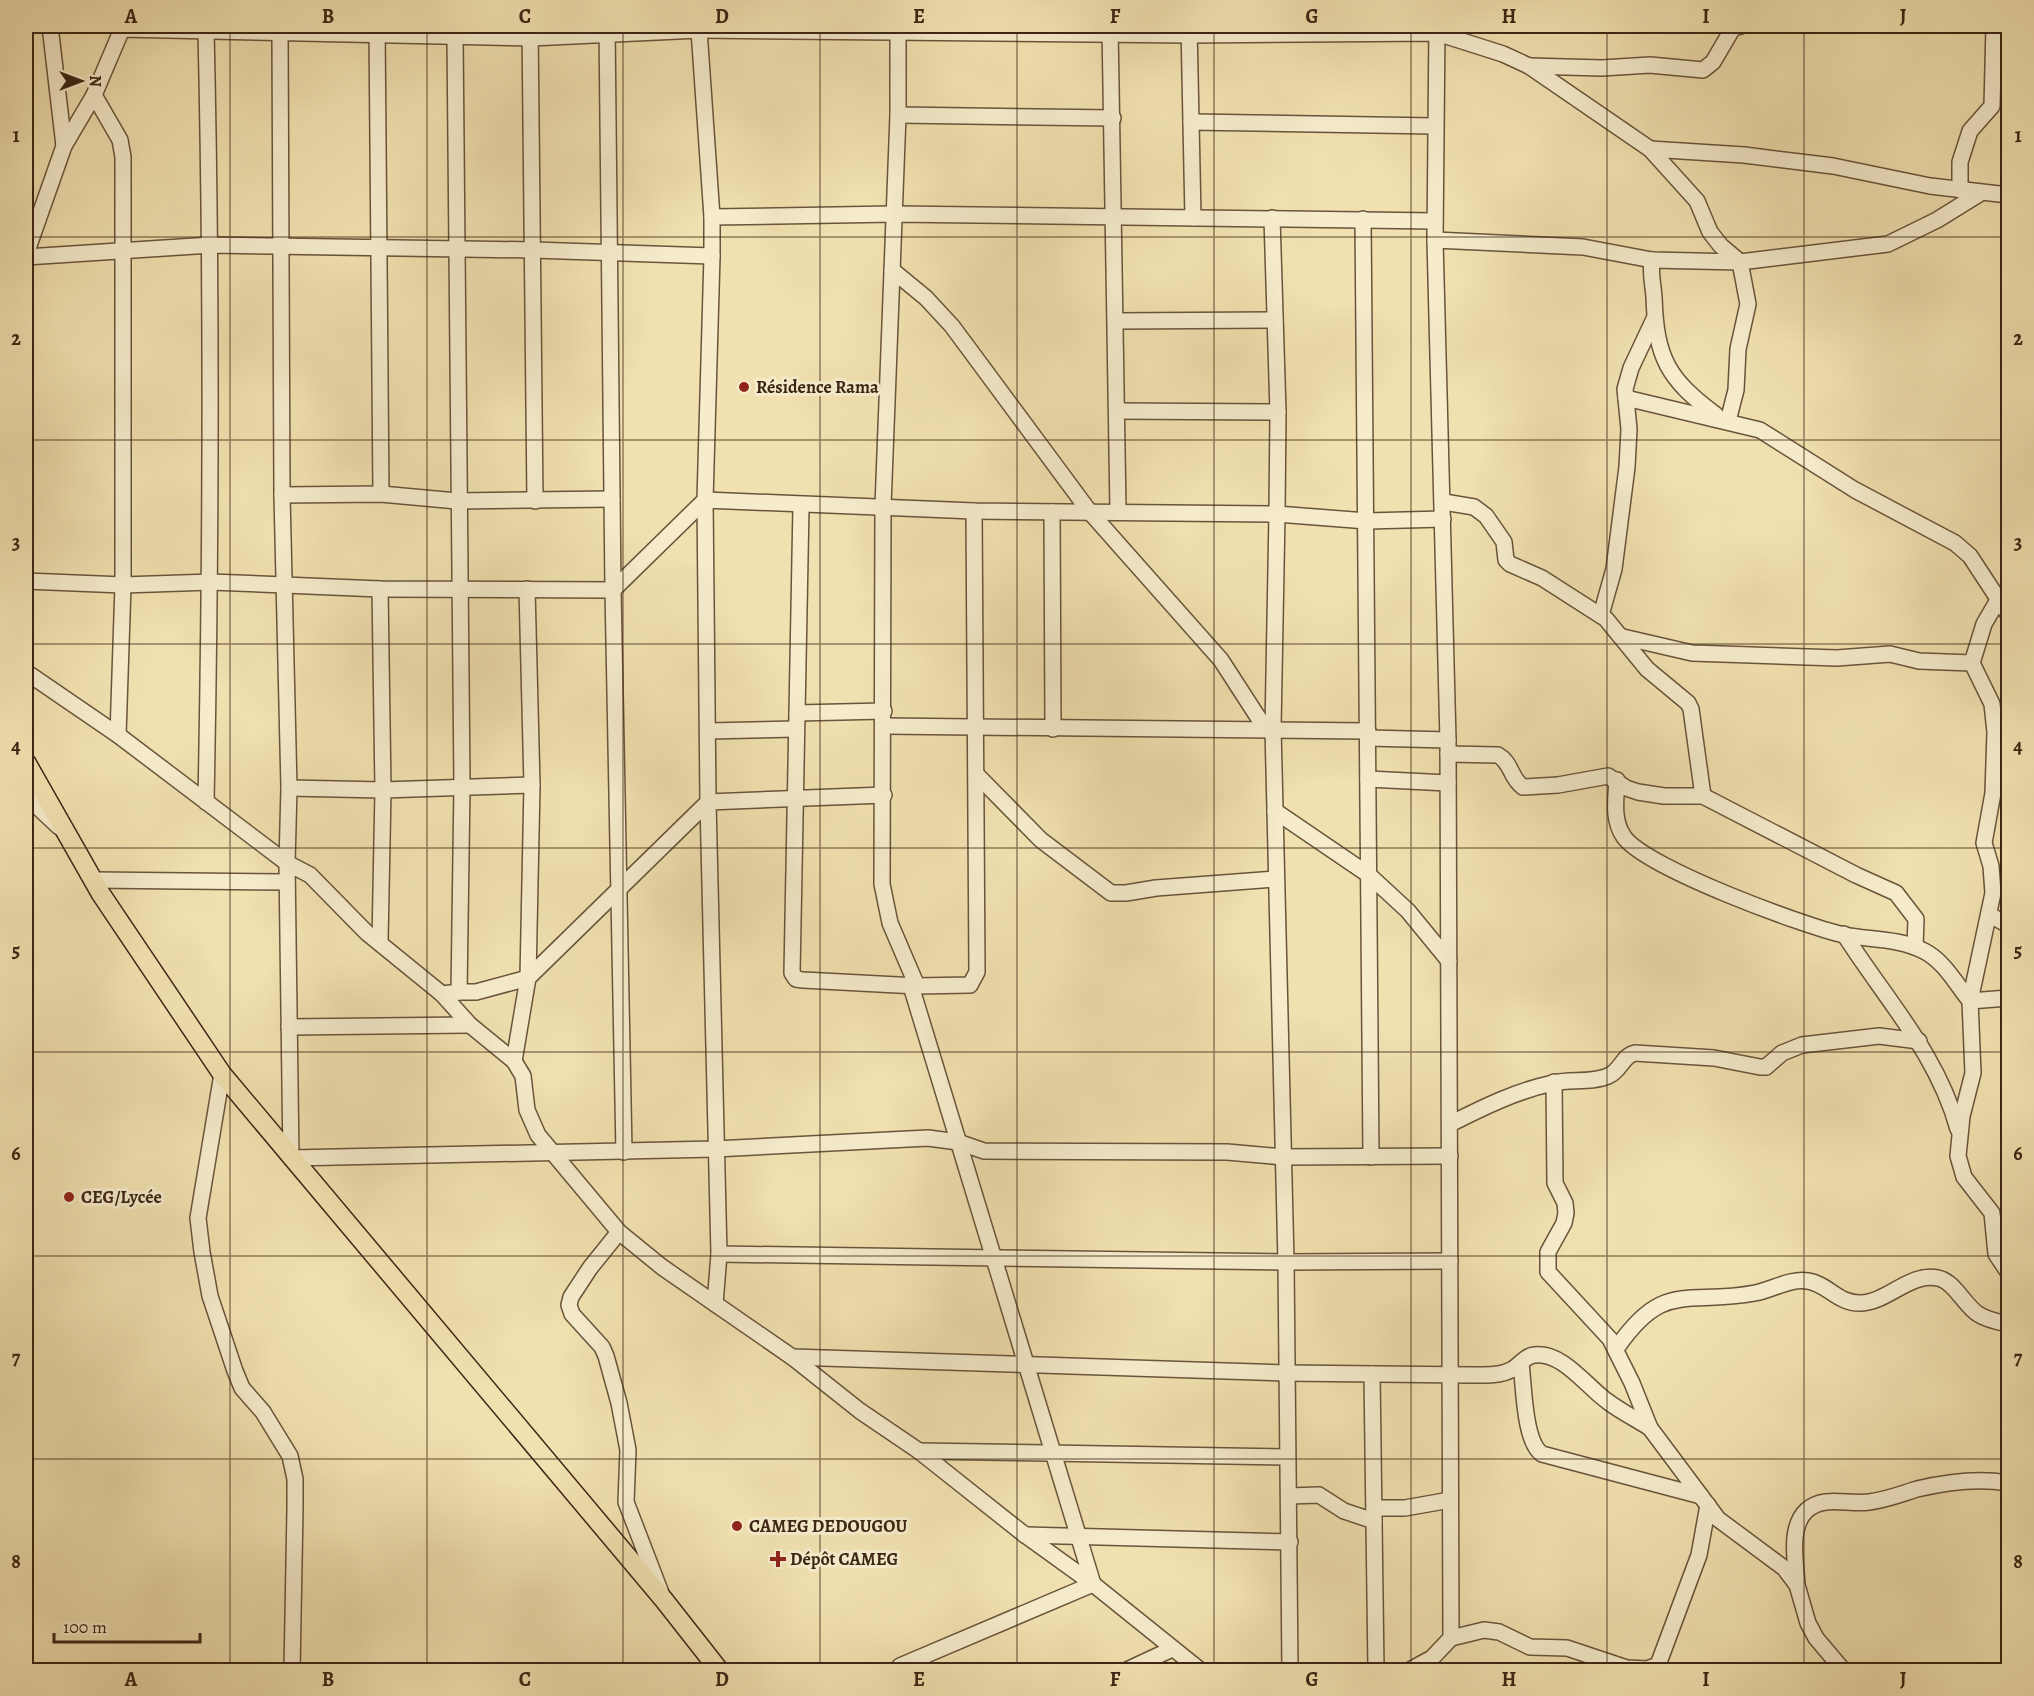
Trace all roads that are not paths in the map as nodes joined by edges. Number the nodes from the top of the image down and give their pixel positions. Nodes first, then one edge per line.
1 (50, 26) edge
2 (1741, 26) edge
3 (1994, 26) edge
4 (123, 27) edge
5 (699, 28) edge
6 (232, 29) edge
7 (898, 29) edge
8 (1437, 29) edge
9 (377, 30) edge
10 (607, 30) edge
11 (1110, 30) edge
12 (1189, 30) edge
13 (206, 31) junction
14 (531, 32) edge
15 (280, 33) junction
16 (455, 36) junction
17 (1529, 66) junction
18 (94, 95) junction
19 (898, 115) junction
20 (1113, 118) junction
21 (1191, 122) junction
22 (1434, 126) junction
23 (64, 146) junction
24 (1650, 150) junction
25 (1960, 190) junction
26 (1979, 194) junction
27 (2008, 195) edge
28 (894, 214) junction
29 (712, 217) junction
30 (1114, 217) junction
31 (1193, 218) junction
32 (1272, 218) junction
33 (1363, 219) junction
34 (1435, 221) junction
35 (1435, 240) junction
36 (211, 244) junction
37 (378, 247) junction
38 (280, 248) junction
39 (456, 249) junction
40 (533, 250) junction
41 (122, 251) junction
42 (608, 253) junction
43 (26, 256) edge
44 (712, 256) junction
45 (1652, 260) junction
46 (1740, 262) junction
47 (892, 270) junction
48 (1654, 319) junction
49 (1275, 320) junction
50 (1116, 321) junction
51 (1626, 398) junction
52 (1117, 411) junction
53 (1278, 412) junction
54 (1724, 420) junction
55 (381, 494) junction
56 (282, 495) junction
57 (612, 500) junction
58 (705, 500) junction
59 (457, 501) junction
60 (535, 501) junction
61 (1444, 502) junction
62 (801, 506) junction
63 (884, 506) junction
64 (1118, 510) junction
65 (974, 511) junction
66 (1089, 511) junction
67 (1052, 512) junction
68 (1278, 514) junction
69 (1443, 519) junction
70 (1367, 522) junction
71 (26, 581) edge
72 (211, 582) junction
73 (123, 585) junction
74 (284, 586) junction
75 (380, 589) junction
76 (527, 589) junction
77 (459, 590) junction
78 (613, 590) junction
79 (1998, 600) junction
80 (2008, 614) edge
81 (1601, 615) junction
82 (1623, 637) junction
83 (1972, 663) junction
84 (26, 672) edge
85 (884, 718) junction
86 (796, 721) junction
87 (976, 728) junction
88 (1269, 728) junction
89 (1053, 729) junction
90 (708, 731) junction
91 (1368, 734) junction
92 (118, 735) junction
93 (1448, 747) junction
94 (26, 762) edge
95 (976, 774) junction
96 (1368, 779) junction
97 (1617, 780) junction
98 (1448, 783) junction
99 (532, 785) junction
100 (462, 786) junction
101 (289, 788) junction
102 (383, 790) junction
103 (884, 795) junction
104 (26, 796) edge
105 (1703, 796) junction
106 (795, 798) junction
107 (206, 802) junction
108 (708, 802) junction
109 (1275, 811) junction
110 (66, 833) junction
111 (287, 863) junction
112 (1369, 875) junction
113 (1276, 879) junction
114 (93, 880) junction
115 (287, 882) junction
116 (619, 889) junction
117 (1990, 915) junction
118 (2008, 925) edge
119 (1844, 934) junction
120 (380, 941) junction
121 (1915, 947) junction
122 (1449, 961) junction
123 (528, 978) junction
124 (914, 986) junction
125 (459, 992) junction
126 (442, 994) junction
127 (2008, 998) edge
128 (1970, 1001) junction
129 (470, 1025) junction
130 (289, 1028) junction
131 (1919, 1041) junction
132 (514, 1061) junction
133 (222, 1074) junction
134 (1554, 1082) junction
135 (1450, 1124) junction
136 (1959, 1132) junction
137 (958, 1142) junction
138 (715, 1149) junction
139 (624, 1152) junction
140 (551, 1153) junction
141 (1450, 1156) junction
142 (1283, 1157) junction
143 (1371, 1157) junction
144 (291, 1158) junction
145 (619, 1232) junction
146 (718, 1254) junction
147 (994, 1258) junction
148 (1450, 1261) junction
149 (1286, 1262) junction
150 (2008, 1272) edge
151 (715, 1304) junction
152 (2008, 1324) edge
153 (1616, 1349) junction
154 (792, 1357) junction
155 (1521, 1364) junction
156 (1026, 1365) junction
157 (1285, 1373) junction
158 (1372, 1374) junction
159 (1450, 1374) junction
160 (1650, 1428) junction
161 (919, 1451) junction
162 (1053, 1453) junction
163 (1287, 1457) junction
164 (2008, 1483) edge
165 (1289, 1496) junction
166 (1450, 1500) junction
167 (1705, 1501) junction
168 (1374, 1515) junction
169 (1025, 1535) junction
170 (1079, 1536) junction
171 (1290, 1542) junction
172 (1093, 1584) junction
173 (1797, 1585) junction
174 (664, 1600) junction
175 (1451, 1638) junction
176 (1172, 1649) junction
177 (1419, 1668) edge
178 (900, 1669) edge
179 (292, 1671) edge
180 (719, 1671) edge
181 (1127, 1671) edge
182 (1200, 1671) edge
183 (1290, 1671) edge
184 (1376, 1671) edge
185 (1843, 1671) edge

1 - 23 street
2 - 17 street
3 - 25 street
4 - 13 street
4 - 18 street
5 - 7 street
5 - 10 street
5 - 29 street
6 - 13 street
6 - 15 street
7 - 11 street
7 - 19 street
8 - 12 street
8 - 17 street
8 - 22 street
9 - 15 street
9 - 16 street
9 - 37 street
10 - 14 street
10 - 42 street
11 - 12 street
11 - 20 street
12 - 21 street
13 - 36 street
14 - 16 street
14 - 40 street
15 - 38 street
16 - 39 street
17 - 24 street
18 - 23 street
18 - 41 street
19 - 20 street
19 - 28 street
20 - 30 street
21 - 22 street
21 - 31 street
22 - 34 street
23 - 43 street
24 - 25 street
24 - 46 street
25 - 26 street
26 - 27 street
26 - 46 street
28 - 29 street
28 - 30 street
28 - 47 street
29 - 44 street
30 - 31 street
30 - 50 street
31 - 32 street
32 - 33 street
32 - 49 street
33 - 34 street
33 - 70 street
34 - 35 street
35 - 45 street
35 - 61 street
36 - 38 street
36 - 41 street
36 - 72 street
37 - 38 street
37 - 39 street
37 - 55 street
38 - 56 street
39 - 40 street
39 - 59 street
40 - 42 street
40 - 60 street
41 - 43 street
41 - 73 street
42 - 44 street
42 - 57 street
44 - 58 street
45 - 46 street
45 - 48 street
46 - 54 street
47 - 63 street
47 - 66 street
48 - 51 street
48 - 54 street
49 - 50 street
49 - 53 street
50 - 52 street
51 - 54 street
51 - 81 street
52 - 53 street
52 - 64 street
53 - 68 street
54 - 79 street
55 - 56 street
55 - 59 street
56 - 74 street
57 - 60 street
57 - 78 street
58 - 62 street
58 - 78 street
58 - 90 street
59 - 60 street
59 - 77 street
61 - 69 street
61 - 81 street
62 - 63 street
62 - 86 street
63 - 65 street
63 - 85 street
64 - 66 street
64 - 68 street
65 - 67 street
65 - 87 street
66 - 67 street
66 - 88 street
67 - 89 street
68 - 70 street
68 - 88 street
69 - 70 street
69 - 93 street
70 - 91 street
71 - 73 street
72 - 73 street
72 - 74 street
72 - 107 street
73 - 92 street
74 - 75 street
74 - 101 street
75 - 77 street
75 - 102 street
76 - 77 street
76 - 78 street
76 - 99 street
77 - 100 street
78 - 116 street
79 - 80 street
79 - 83 street
81 - 82 street
82 - 83 street
82 - 105 street
83 - 117 street
84 - 92 street
85 - 86 street
85 - 87 street
85 - 103 street
86 - 90 street
86 - 106 street
87 - 89 street
87 - 95 street
88 - 89 street
88 - 91 street
88 - 109 street
90 - 108 street
91 - 93 street
91 - 96 street
92 - 107 street
93 - 97 street
93 - 98 street
94 - 110 main road
95 - 113 street
95 - 124 street
96 - 98 street
96 - 112 street
97 - 105 street
97 - 119 street
98 - 122 street
99 - 100 street
99 - 123 street
100 - 102 street
100 - 125 street
101 - 102 street
101 - 111 street
102 - 120 street
103 - 106 street
103 - 124 street
104 - 110 street
105 - 121 street
106 - 108 street
106 - 124 street
107 - 111 street
108 - 116 street
108 - 138 street
109 - 112 street
109 - 113 street
110 - 114 main road
111 - 115 street
111 - 120 street
112 - 122 street
112 - 143 street
113 - 142 street
114 - 115 street
114 - 133 main road
115 - 130 street
116 - 123 street
116 - 139 street
117 - 118 street
117 - 128 street
119 - 121 street
119 - 131 street
120 - 126 street
121 - 128 street
122 - 135 street
123 - 125 street
123 - 132 street
124 - 137 street
125 - 126 street
126 - 129 street
127 - 128 street
128 - 136 street
129 - 130 street
129 - 132 street
130 - 144 street
131 - 134 street
131 - 136 street
132 - 140 street
133 - 144 main road
133 - 179 street
134 - 135 street
134 - 153 street
135 - 141 street
136 - 150 street
137 - 138 street
137 - 142 street
137 - 147 street
138 - 139 street
138 - 146 street
139 - 140 street
140 - 144 street
140 - 145 street
141 - 143 street
141 - 148 street
142 - 143 street
142 - 149 street
144 - 174 main road
145 - 151 street
145 - 174 street
146 - 147 street
146 - 151 street
147 - 149 street
147 - 156 street
148 - 149 street
148 - 159 street
149 - 157 street
151 - 154 street
152 - 153 street
153 - 160 street
154 - 156 street
154 - 161 street
155 - 159 street
155 - 160 street
155 - 167 street
156 - 157 street
156 - 162 street
157 - 158 street
157 - 163 street
158 - 159 street
158 - 168 street
159 - 166 street
160 - 167 street
161 - 162 street
161 - 169 street
162 - 163 street
162 - 170 street
163 - 165 street
164 - 173 street
165 - 168 street
165 - 171 street
166 - 168 street
166 - 175 street
167 - 173 street
167 - 175 street
168 - 184 street
169 - 170 street
169 - 172 street
170 - 171 street
170 - 172 street
171 - 183 street
172 - 176 street
172 - 178 street
173 - 185 street
174 - 180 main road
175 - 177 street
176 - 181 street
176 - 182 street

